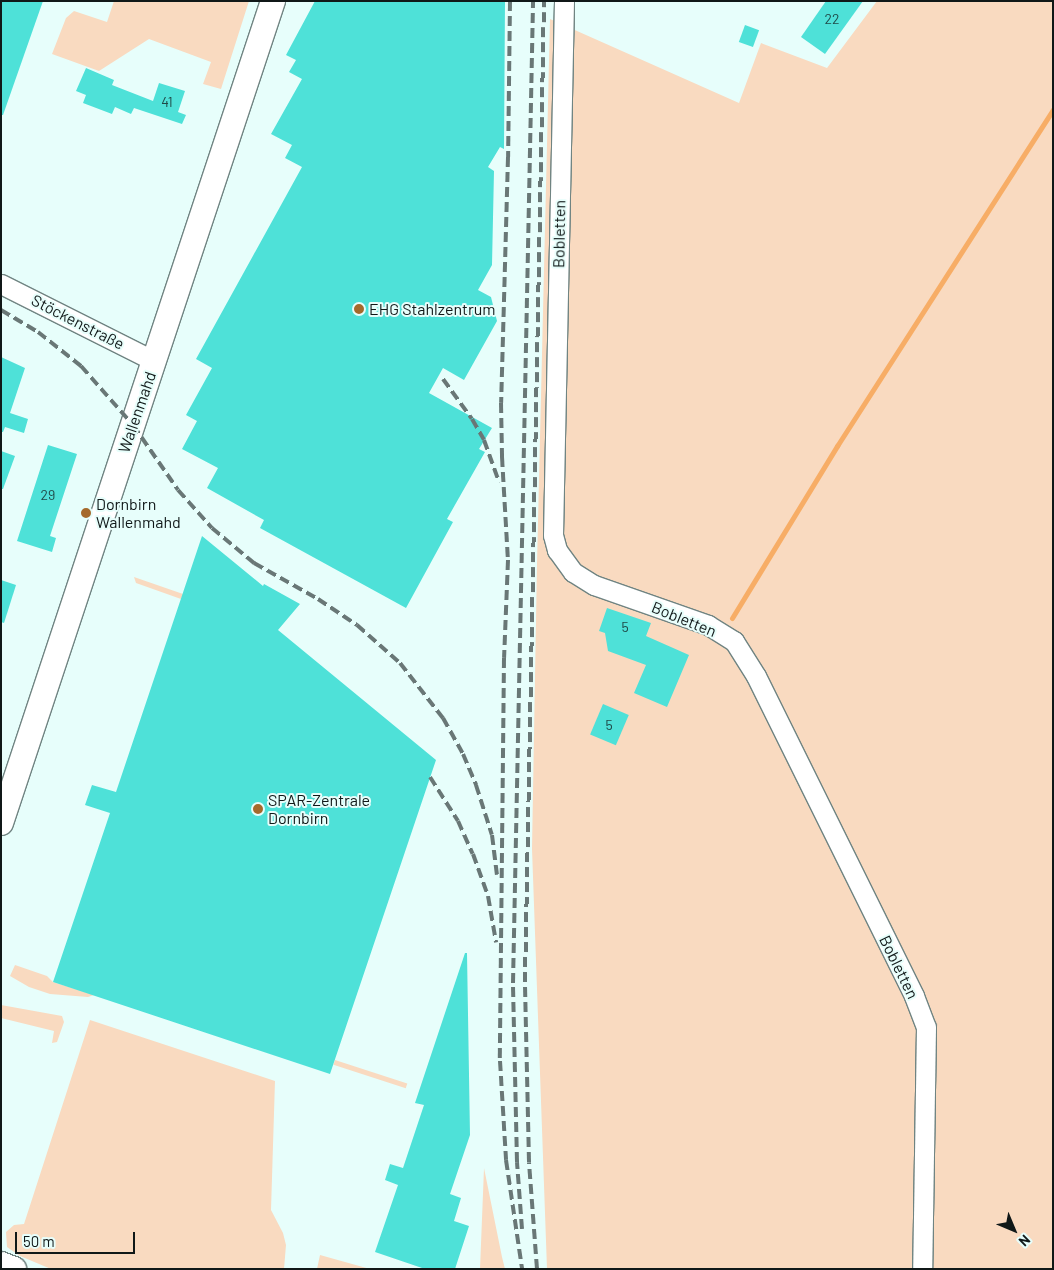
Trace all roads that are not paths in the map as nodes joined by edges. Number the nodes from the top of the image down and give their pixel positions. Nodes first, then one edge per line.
1 (273, 1) edge
2 (564, 1) edge
3 (1, 284) edge
4 (154, 361) junction
5 (1, 823) edge
6 (1, 1264) edge
7 (14, 1269) edge
8 (922, 1269) edge

1 - 4 main road, Wallenmahd
2 - 8 street, Bobletten
3 - 4 street, Stöckenstraße
4 - 5 main road, Wallenmahd
6 - 7 main road

